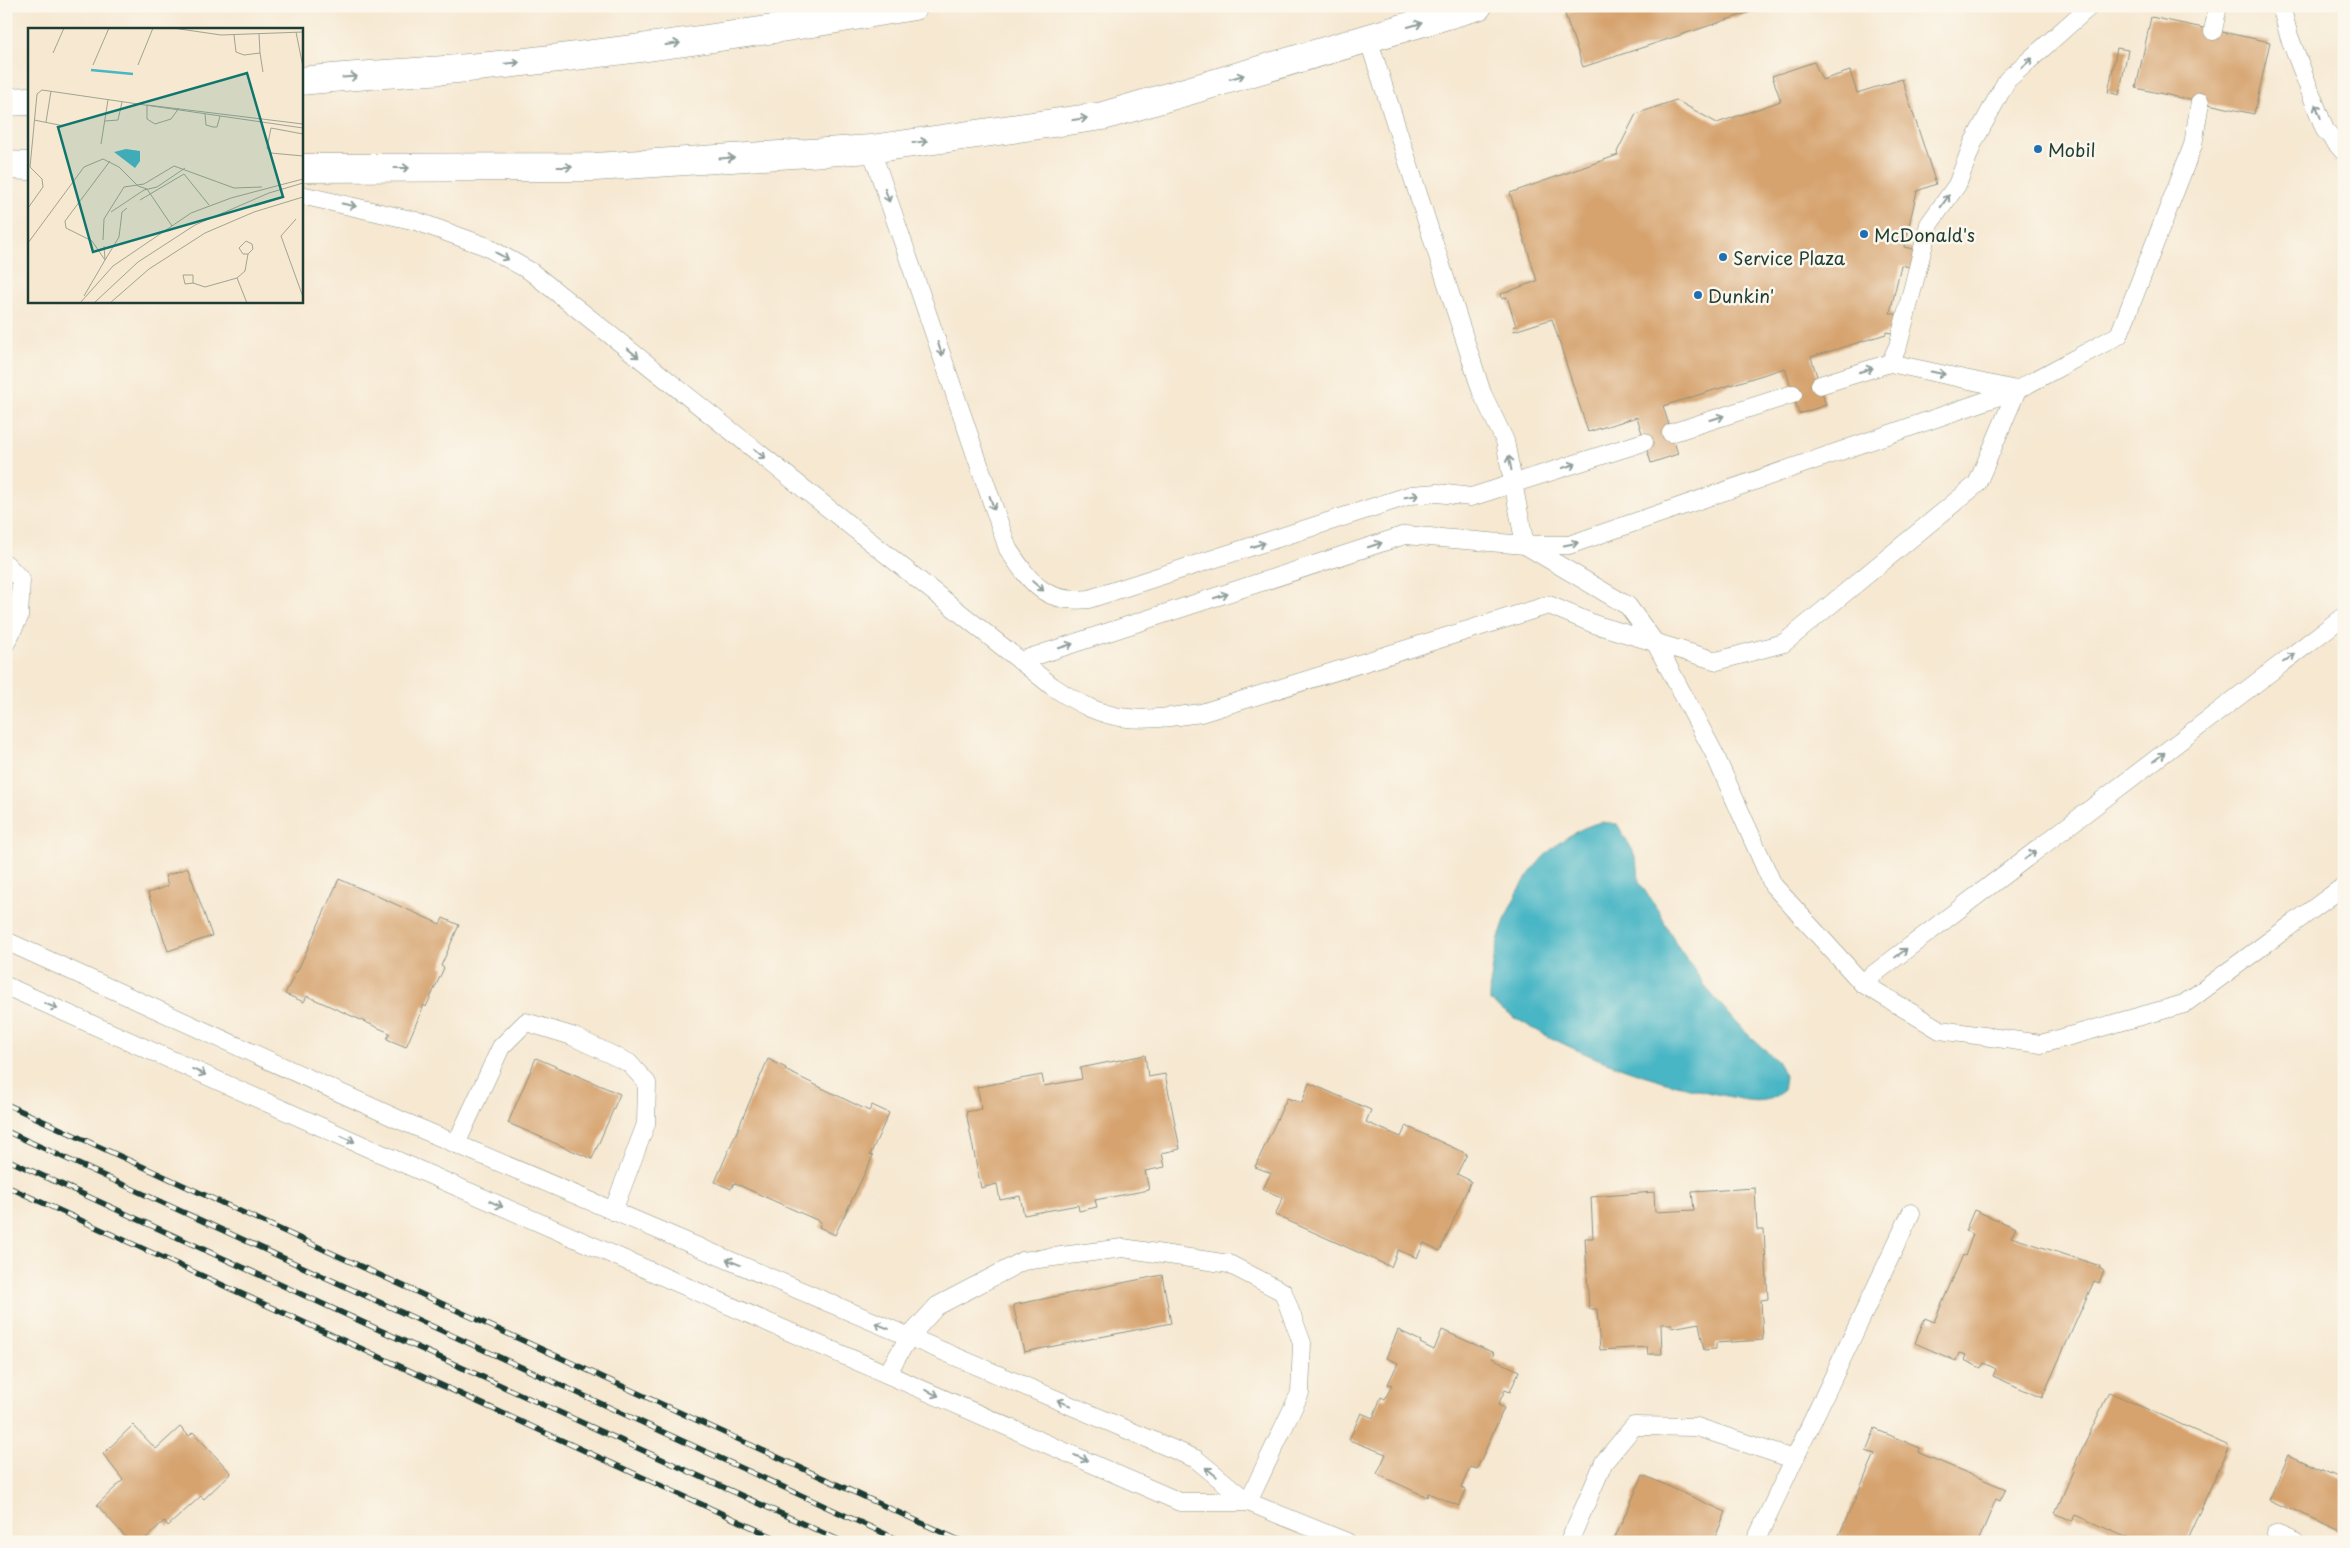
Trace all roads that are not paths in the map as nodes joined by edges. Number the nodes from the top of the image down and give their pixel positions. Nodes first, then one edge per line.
1 (914, 6) edge
2 (1478, 6) edge
3 (2090, 6) edge
4 (2218, 6) edge
5 (2281, 6) edge
6 (2213, 31) dead end
7 (1368, 38) junction
8 (302, 81) edge
9 (28, 101) edge
10 (6, 102) edge
11 (2200, 102) dead end
12 (871, 149) junction
13 (2344, 152) edge
14 (6, 164) edge
15 (28, 166) edge
16 (302, 168) edge
17 (302, 195) edge
18 (1890, 363) junction
19 (1820, 385) dead end
20 (2017, 390) junction
21 (1793, 394) dead end
22 (1671, 433) dead end
23 (1644, 442) dead end
24 (1514, 484) junction
25 (1525, 545) junction
26 (6, 564) edge
27 (2344, 616) edge
28 (6, 643) edge
29 (1656, 644) junction
30 (1020, 661) junction
31 (2344, 886) edge
32 (6, 941) edge
33 (1862, 983) junction
34 (6, 986) edge
35 (456, 1144) junction
36 (613, 1211) junction
37 (1911, 1213) dead end
38 (910, 1337) junction
39 (887, 1374) junction
40 (1793, 1459) junction
41 (1248, 1502) junction
42 (2276, 1534) dead end
43 (1347, 1542) edge
44 (1569, 1542) edge
45 (1755, 1542) edge
46 (2295, 1542) edge

8 -> 1 highway
7 -> 2 highway
18 -> 3 lane
4 - 6 lane
13 -> 5 lane
12 -> 7 highway
24 -> 7 lane
9 - 10 highway
11 - 20 lane
16 -> 12 highway
12 -> 24 lane
14 - 15 highway
17 -> 30 lane
19 -> 18 lane
18 -> 20 lane
25 -> 20 lane
20 - 29 lane
22 -> 21 lane
24 -> 23 lane
24 - 25 lane
25 - 29 lane
30 -> 25 lane
26 - 28 lane
33 -> 27 lane
29 - 30 lane
29 - 33 lane
31 - 33 lane
32 - 35 lane
34 -> 39 lane
35 - 36 lane
35 - 36 lane
38 -> 36 lane
37 - 40 lane
38 - 39 lane
41 -> 38 lane
38 - 41 lane
39 -> 41 lane
40 - 44 lane
40 - 45 lane
41 - 43 lane
42 - 46 lane

